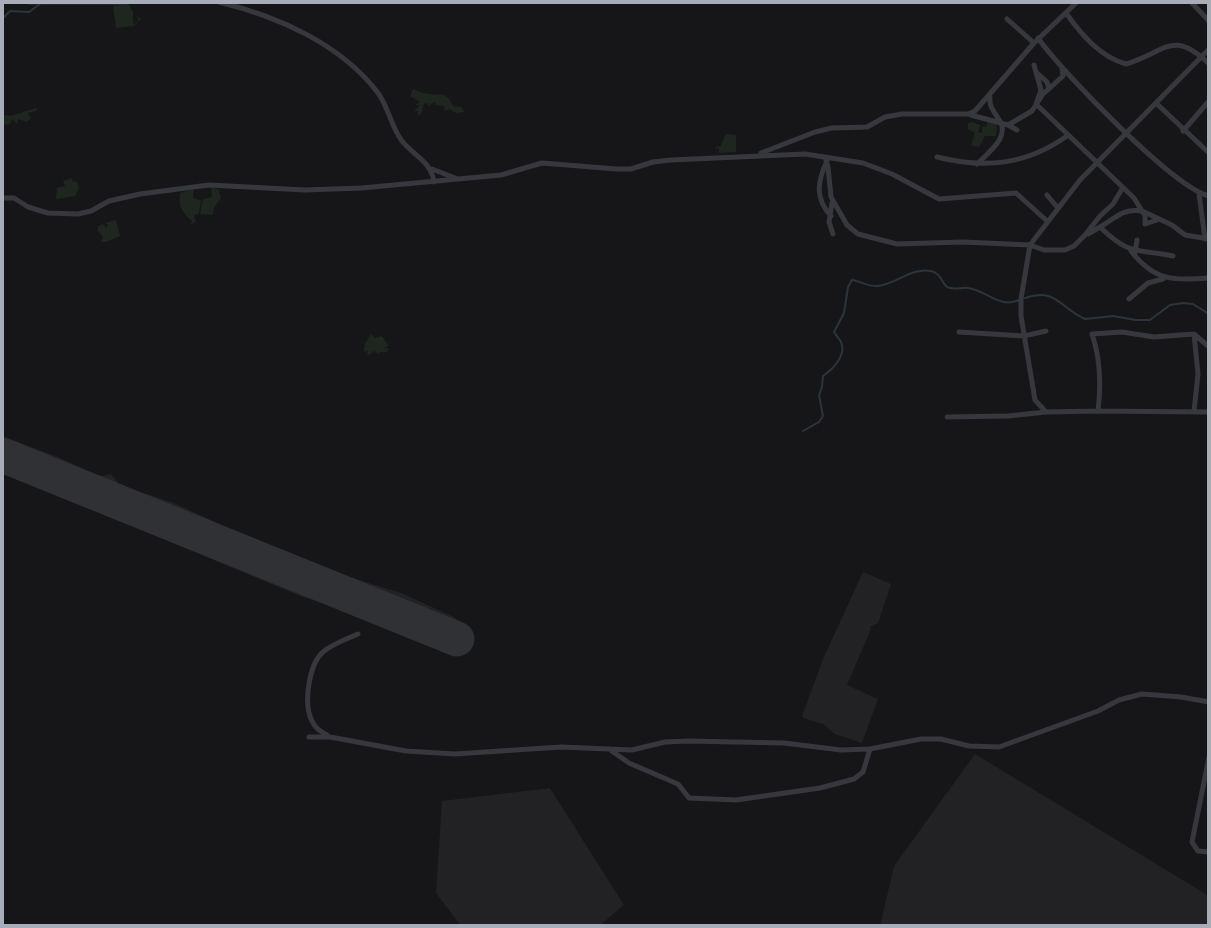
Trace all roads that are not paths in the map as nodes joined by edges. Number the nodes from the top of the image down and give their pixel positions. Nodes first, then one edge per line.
1 (29, 2) edge
2 (127, 2) edge
3 (219, 2) edge
4 (1076, 2) edge
5 (1191, 2) edge
6 (1066, 13) junction
7 (1007, 19) dead end
8 (1209, 22) edge
9 (1036, 41) junction
10 (1209, 49) edge
11 (1202, 57) junction
12 (1209, 64) edge
13 (1034, 65) dead end
14 (1062, 69) junction
15 (1037, 73) junction
16 (1048, 85) junction
17 (992, 90) junction
18 (1209, 101) edge
19 (1156, 103) junction
20 (1036, 104) junction
21 (968, 114) junction
22 (1005, 124) junction
23 (1017, 130) dead end
24 (1183, 131) junction
25 (1126, 132) junction
26 (1067, 135) junction
27 (1209, 153) edge
28 (751, 155) junction
29 (937, 157) dead end
30 (826, 159) junction
31 (977, 164) junction
32 (1096, 164) junction
33 (432, 169) junction
34 (458, 179) junction
35 (434, 181) junction
36 (1122, 189) junction
37 (1199, 194) junction
38 (1047, 195) dead end
39 (1209, 196) edge
40 (831, 197) junction
41 (2, 198) edge
42 (1058, 207) junction
43 (1142, 211) junction
44 (831, 216) junction
45 (1047, 221) junction
46 (1100, 227) junction
47 (833, 234) dead end
48 (1085, 235) junction
49 (1207, 239) edge
50 (1137, 240) dead end
51 (1030, 245) junction
52 (1134, 253) junction
53 (1173, 256) dead end
54 (1156, 273) junction
55 (1209, 278) edge
56 (1166, 279) junction
57 (1148, 283) junction
58 (1129, 299) dead end
59 (1046, 331) dead end
60 (959, 332) dead end
61 (1194, 334) junction
62 (1024, 335) junction
63 (1209, 347) edge
64 (1098, 411) junction
65 (1194, 411) junction
66 (1046, 412) junction
67 (1209, 412) edge
68 (947, 417) dead end
69 (358, 634) dead end
70 (1209, 702) edge
71 (309, 737) dead end
72 (330, 737) junction
73 (609, 749) junction
74 (870, 749) junction
75 (1209, 757) edge
76 (1206, 783) edge
77 (1209, 852) edge

1 - 2 street
3 - 33 street
4 - 6 street
5 - 8 street
6 - 9 street
6 - 11 street
7 - 9 street
9 - 14 street
9 - 17 street
10 - 11 street
11 - 12 street
11 - 19 street
13 - 15 street
14 - 16 street
14 - 25 street
15 - 16 street
15 - 20 street
16 - 20 street
17 - 21 street
17 - 22 street
18 - 24 street
19 - 24 street
19 - 25 street
20 - 22 street
20 - 26 street
21 - 22 street
21 - 28 street
22 - 23 street
22 - 31 street
24 - 27 street
25 - 32 street
25 - 37 street
26 - 31 street
26 - 32 street
28 - 30 street
28 - 34 street
29 - 31 street
30 - 40 street
30 - 44 street
30 - 45 street
32 - 36 street
32 - 42 street
33 - 34 street
33 - 35 street
34 - 35 street
35 - 41 street
36 - 43 street
36 - 48 street
37 - 39 street
37 - 49 street
38 - 42 street
40 - 44 street
40 - 51 street
42 - 45 street
43 - 46 street
43 - 49 street
44 - 47 street
45 - 51 street
46 - 48 street
46 - 52 street
48 - 51 street
50 - 52 street
51 - 62 street
52 - 53 street
52 - 54 street
54 - 56 street
54 - 57 street
55 - 56 street
56 - 57 street
57 - 58 street
59 - 62 street
60 - 62 street
61 - 63 street
61 - 64 street
61 - 65 street
62 - 66 street
64 - 65 street
64 - 66 street
65 - 67 street
66 - 68 street
69 - 72 street
70 - 74 street
71 - 72 street
72 - 73 street
73 - 74 street
73 - 74 street
75 - 76 street
76 - 77 street

